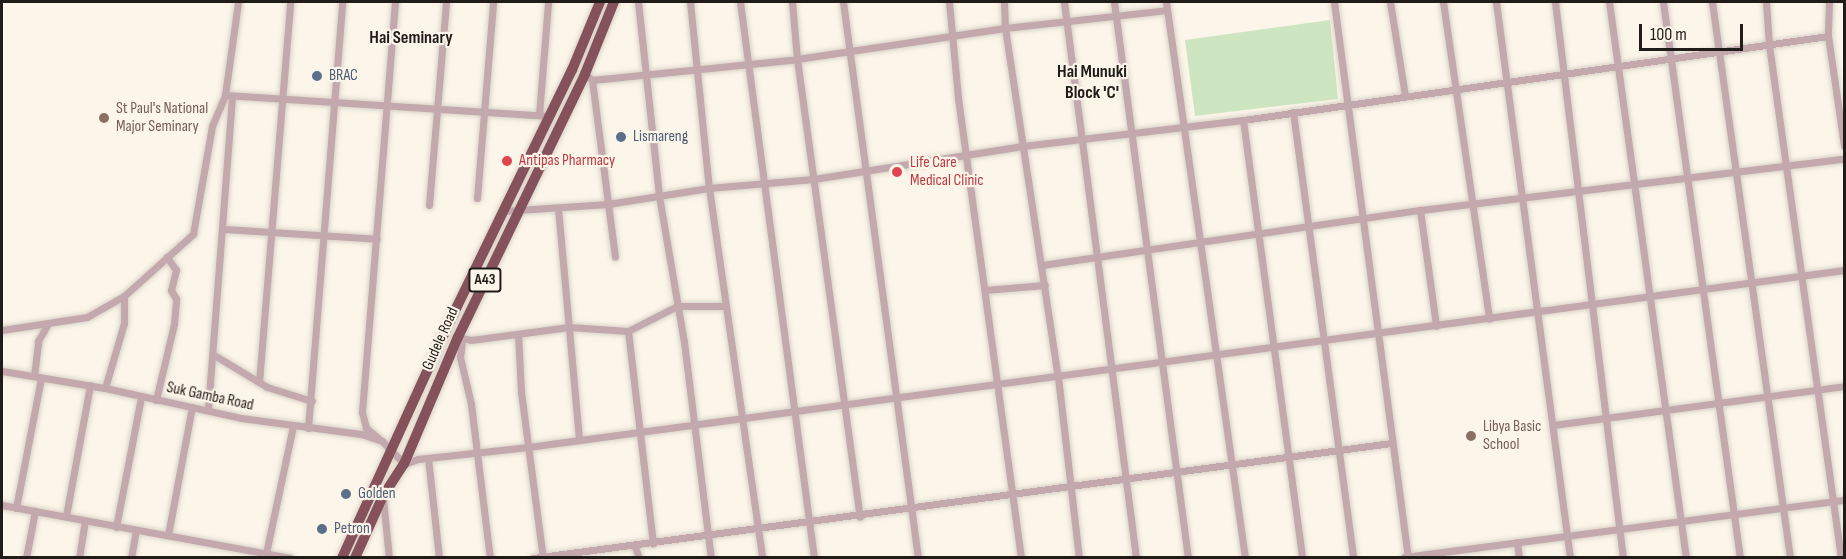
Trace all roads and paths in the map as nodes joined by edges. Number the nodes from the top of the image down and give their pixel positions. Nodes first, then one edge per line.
1 (238, 2) edge
2 (290, 2) edge
3 (342, 2) edge
4 (395, 2) edge
5 (446, 2) edge
6 (493, 2) edge
7 (548, 2) edge
8 (600, 2) edge
9 (614, 2) edge
10 (638, 2) edge
11 (690, 2) edge
12 (740, 2) edge
13 (792, 2) edge
14 (843, 2) edge
15 (949, 2) edge
16 (1004, 2) edge
17 (1064, 2) edge
18 (1114, 2) edge
19 (1334, 2) edge
20 (1390, 2) edge
21 (1443, 2) edge
22 (1496, 2) edge
23 (1555, 2) edge
24 (1609, 2) edge
25 (1663, 2) edge
26 (1712, 2) edge
27 (1766, 2) edge
28 (1829, 2) edge
29 (1167, 6) edge
30 (1115, 16) junction
31 (1066, 22) junction
32 (1005, 28) junction
33 (1828, 36) junction
34 (953, 37) junction
35 (1769, 45) junction
36 (850, 49) junction
37 (1719, 52) junction
38 (1671, 58) junction
39 (797, 59) junction
40 (747, 64) junction
41 (1619, 66) junction
42 (696, 69) junction
43 (646, 75) junction
44 (1564, 75) junction
45 (589, 77) junction
46 (1508, 83) junction
47 (1455, 90) junction
48 (228, 95) junction
49 (1405, 96) junction
50 (284, 99) junction
51 (334, 102) junction
52 (1347, 104) junction
53 (388, 106) junction
54 (438, 109) junction
55 (484, 112) junction
56 (1293, 112) junction
57 (544, 116) junction
58 (1243, 120) junction
59 (1186, 127) junction
60 (1130, 133) junction
61 (1080, 138) junction
62 (1022, 146) junction
63 (1845, 146) edge
64 (966, 156) junction
65 (1845, 159) edge
66 (1786, 166) junction
67 (865, 169) junction
68 (1736, 173) junction
69 (814, 179) junction
70 (1688, 179) junction
71 (765, 182) junction
72 (1635, 186) junction
73 (709, 188) junction
74 (1579, 191) junction
75 (659, 196) junction
76 (1523, 196) junction
77 (477, 198) dead end
78 (608, 204) junction
79 (1472, 204) junction
80 (429, 205) dead end
81 (558, 208) junction
82 (1420, 210) junction
83 (503, 211) junction
84 (517, 211) junction
85 (1363, 219) junction
86 (1309, 228) junction
87 (224, 229) junction
88 (272, 233) junction
89 (1258, 236) junction
90 (325, 237) junction
91 (377, 239) junction
92 (1199, 244) junction
93 (1146, 251) junction
94 (166, 257) junction
95 (615, 257) dead end
96 (1096, 257) junction
97 (1042, 265) junction
98 (1845, 270) edge
99 (1804, 274) junction
100 (1751, 282) junction
101 (1045, 285) junction
102 (1703, 289) junction
103 (985, 291) junction
104 (124, 296) junction
105 (1649, 298) junction
106 (677, 306) junction
107 (725, 306) junction
108 (1593, 306) junction
109 (1539, 313) junction
110 (1489, 319) junction
111 (48, 324) junction
112 (1436, 326) junction
113 (569, 327) junction
114 (2, 330) edge
115 (628, 331) junction
116 (518, 334) junction
117 (1378, 334) junction
118 (460, 339) junction
119 (1324, 341) junction
120 (1273, 348) junction
121 (214, 355) junction
122 (1218, 355) junction
123 (1162, 362) junction
124 (1113, 369) junction
125 (2, 371) edge
126 (37, 377) junction
127 (1058, 377) junction
128 (259, 382) junction
129 (999, 384) junction
130 (90, 385) junction
131 (1845, 386) edge
132 (105, 388) junction
133 (1819, 389) junction
134 (141, 396) junction
135 (1767, 396) junction
136 (897, 398) junction
137 (156, 400) junction
138 (1718, 400) junction
139 (312, 401) junction
140 (846, 405) junction
141 (192, 407) junction
142 (1666, 408) junction
143 (208, 410) junction
144 (794, 412) junction
145 (1607, 417) junction
146 (743, 418) junction
147 (692, 425) junction
148 (1553, 425) junction
149 (293, 426) junction
150 (308, 428) junction
151 (639, 430) junction
152 (579, 440) junction
153 (1392, 443) junction
154 (386, 445) junction
155 (528, 447) junction
156 (1339, 449) junction
157 (478, 454) junction
158 (1289, 457) junction
159 (428, 458) junction
160 (404, 464) junction
161 (1233, 467) junction
162 (1177, 474) junction
163 (1126, 481) junction
164 (1070, 485) junction
165 (1013, 493) junction
166 (383, 496) junction
167 (1845, 500) edge
168 (1834, 501) junction
169 (2, 505) edge
170 (1783, 507) junction
171 (16, 508) junction
172 (911, 510) junction
173 (35, 511) junction
174 (1734, 514) junction
175 (66, 516) junction
176 (860, 517) junction
177 (1681, 519) junction
178 (85, 521) junction
179 (810, 524) junction
180 (116, 527) junction
181 (759, 530) junction
182 (1620, 530) junction
183 (136, 531) junction
184 (168, 536) junction
185 (708, 537) junction
186 (1567, 537) junction
187 (1517, 542) junction
188 (653, 544) junction
189 (636, 547) junction
190 (236, 549) junction
191 (1467, 549) junction
192 (266, 552) junction
193 (595, 555) edge
194 (543, 557) edge
195 (1406, 557) edge
196 (26, 558) edge
197 (79, 558) edge
198 (131, 558) edge
199 (235, 558) edge
200 (290, 558) edge
201 (342, 558) edge
202 (355, 558) edge
203 (389, 558) edge
204 (439, 558) edge
205 (490, 558) edge
206 (533, 558) edge
207 (639, 558) edge
208 (711, 558) edge
209 (762, 558) edge
210 (814, 558) edge
211 (918, 558) edge
212 (1021, 558) edge
213 (1079, 558) edge
214 (1136, 558) edge
215 (1188, 558) edge
216 (1245, 558) edge
217 (1302, 558) edge
218 (1353, 558) edge
219 (1468, 558) edge
220 (1519, 558) edge
221 (1570, 558) edge
222 (1623, 558) edge
223 (1686, 558) edge
224 (1740, 558) edge
225 (1790, 558) edge
226 (1842, 558) edge

1 - 48 street
2 - 50 street
3 - 51 street
4 - 53 street
5 - 54 street
6 - 55 street
7 - 57 street
8 - 57 highway, Gudele Road / A43
9 - 45 highway, Gudele Road / A43
10 - 43 street
11 - 42 street
12 - 40 street
13 - 39 street
14 - 36 street
15 - 34 street
16 - 32 street
17 - 31 street
18 - 30 street
19 - 52 street
20 - 49 street
21 - 47 street
22 - 46 street
23 - 44 street
24 - 41 street
25 - 38 street
26 - 37 street
27 - 35 street
28 - 33 street
29 - 30 street
29 - 59 street
30 - 31 street
30 - 60 street
31 - 32 street
31 - 61 street
32 - 34 street
32 - 62 street
33 - 35 street
33 - 63 street
34 - 36 street
34 - 64 street
35 - 37 street
35 - 66 street
36 - 39 street
36 - 67 street
37 - 38 street
37 - 68 street
38 - 41 street
38 - 70 street
39 - 40 street
39 - 69 street
40 - 42 street
40 - 71 street
41 - 44 street
41 - 72 street
42 - 43 street
42 - 73 street
43 - 45 street
43 - 75 street
44 - 46 street
44 - 74 street
45 - 78 street
45 - 84 highway, Gudele Road / A43
46 - 47 street
46 - 76 street
47 - 49 street
47 - 79 street
48 - 50 street
48 - 87 street
48 - 94 street
49 - 52 street
50 - 51 street
50 - 88 street
51 - 53 street
51 - 90 street
52 - 56 street
52 - 85 street
53 - 54 street
53 - 91 street
54 - 55 street
54 - 80 street
55 - 57 street
55 - 77 street
56 - 58 street
56 - 86 street
57 - 83 highway, Gudele Road / A43
58 - 59 street
58 - 89 street
59 - 60 street
59 - 92 street
60 - 61 street
60 - 93 street
61 - 62 street
61 - 96 street
62 - 64 street
62 - 97 street
64 - 67 street
64 - 103 street
65 - 66 street
66 - 68 street
66 - 99 street
67 - 69 street
67 - 136 street
68 - 70 street
68 - 100 street
69 - 71 street
69 - 140 street
70 - 72 street
70 - 102 street
71 - 73 street
71 - 144 street
72 - 74 street
72 - 105 street
73 - 75 street
73 - 107 street
74 - 76 street
74 - 108 street
75 - 78 street
75 - 106 street
76 - 79 street
76 - 109 street
78 - 81 street
78 - 95 street
79 - 82 street
79 - 110 street
81 - 84 street
81 - 113 street
82 - 85 street
82 - 112 street
83 - 84 street
83 - 154 highway, Gudele Road / A43
84 - 118 highway, Gudele Road / A43
85 - 86 street
85 - 117 street
86 - 89 street
86 - 119 street
87 - 88 street
87 - 121 street
88 - 90 street
88 - 128 street
89 - 92 street
89 - 120 street
90 - 91 street
90 - 139 street
91 - 154 street
92 - 93 street
92 - 122 street
93 - 96 street
93 - 123 street
94 - 104 street
94 - 137 street
96 - 97 street
96 - 124 street
97 - 101 street
98 - 99 street
99 - 100 street
99 - 133 street
100 - 102 street
100 - 135 street
101 - 103 street
101 - 127 street
102 - 105 street
102 - 138 street
103 - 129 street
104 - 111 street
104 - 132 street
105 - 108 street
105 - 142 street
106 - 107 street
106 - 115 street
106 - 147 street
107 - 146 street
108 - 109 street
108 - 145 street
109 - 110 street
109 - 148 street
110 - 112 street
111 - 114 street
111 - 126 street
112 - 117 street
113 - 115 street
113 - 116 street
113 - 152 street
115 - 151 street
116 - 118 street
116 - 155 street
117 - 119 street
117 - 153 street
118 - 157 street
118 - 160 highway, Gudele Road / A43
119 - 120 street
119 - 156 street
120 - 122 street
120 - 158 street
121 - 128 street
121 - 143 street
122 - 123 street
122 - 161 street
123 - 124 street
123 - 162 street
124 - 127 street
124 - 163 street
125 - 126 street, Suk Gamba Road
126 - 130 street, Suk Gamba Road
126 - 171 street
127 - 129 street
127 - 164 street
128 - 139 street
129 - 136 street
129 - 165 street
130 - 132 street, Suk Gamba Road
130 - 175 street
131 - 133 street
132 - 134 street, Suk Gamba Road
133 - 135 street
133 - 168 street
134 - 137 street, Suk Gamba Road
134 - 180 street
135 - 138 street
135 - 170 street
136 - 140 street
136 - 172 street
137 - 141 street, Suk Gamba Road
138 - 142 street
138 - 174 street
139 - 150 street
140 - 144 street
140 - 176 street
141 - 143 street, Suk Gamba Road
141 - 184 street
142 - 145 street
142 - 177 street
143 - 149 street, Suk Gamba Road
144 - 146 street
144 - 179 street
145 - 148 street
145 - 182 street
146 - 147 street
146 - 181 street
147 - 151 street
147 - 185 street
148 - 186 street
149 - 150 street, Suk Gamba Road
149 - 192 street
150 - 154 street, Suk Gamba Road
151 - 152 street
151 - 188 street
152 - 155 street
153 - 156 street
153 - 195 street
154 - 160 street
154 - 201 highway, Gudele Road / A43
155 - 157 street
155 - 194 street
156 - 158 street
156 - 218 street
157 - 159 street
157 - 205 street
158 - 161 street
158 - 217 street
159 - 160 street
159 - 204 street
160 - 166 highway, Gudele Road / A43
161 - 162 street
161 - 216 street
162 - 163 street
162 - 215 street
163 - 164 street
163 - 214 street
164 - 165 street
164 - 213 street
165 - 172 street
165 - 212 street
166 - 202 highway, Gudele Road / A43
166 - 203 street
167 - 168 street
168 - 170 street
168 - 226 street
169 - 171 street
170 - 174 street
170 - 225 street
171 - 173 street
172 - 176 street
172 - 211 street
173 - 175 street
173 - 196 street
174 - 177 street
174 - 224 street
175 - 178 street
176 - 179 street
177 - 182 street
177 - 223 street
178 - 180 street
178 - 197 street
179 - 181 street
179 - 210 street
180 - 183 street
181 - 185 street
181 - 209 street
182 - 186 street
182 - 222 street
183 - 184 street
183 - 198 street
184 - 190 street
185 - 188 street
185 - 208 street
186 - 187 street
186 - 221 street
187 - 191 street
187 - 220 street
188 - 189 street
189 - 193 street
189 - 207 street
190 - 192 street
190 - 199 street
191 - 195 street
191 - 219 street
192 - 200 street
193 - 194 street
194 - 206 street

